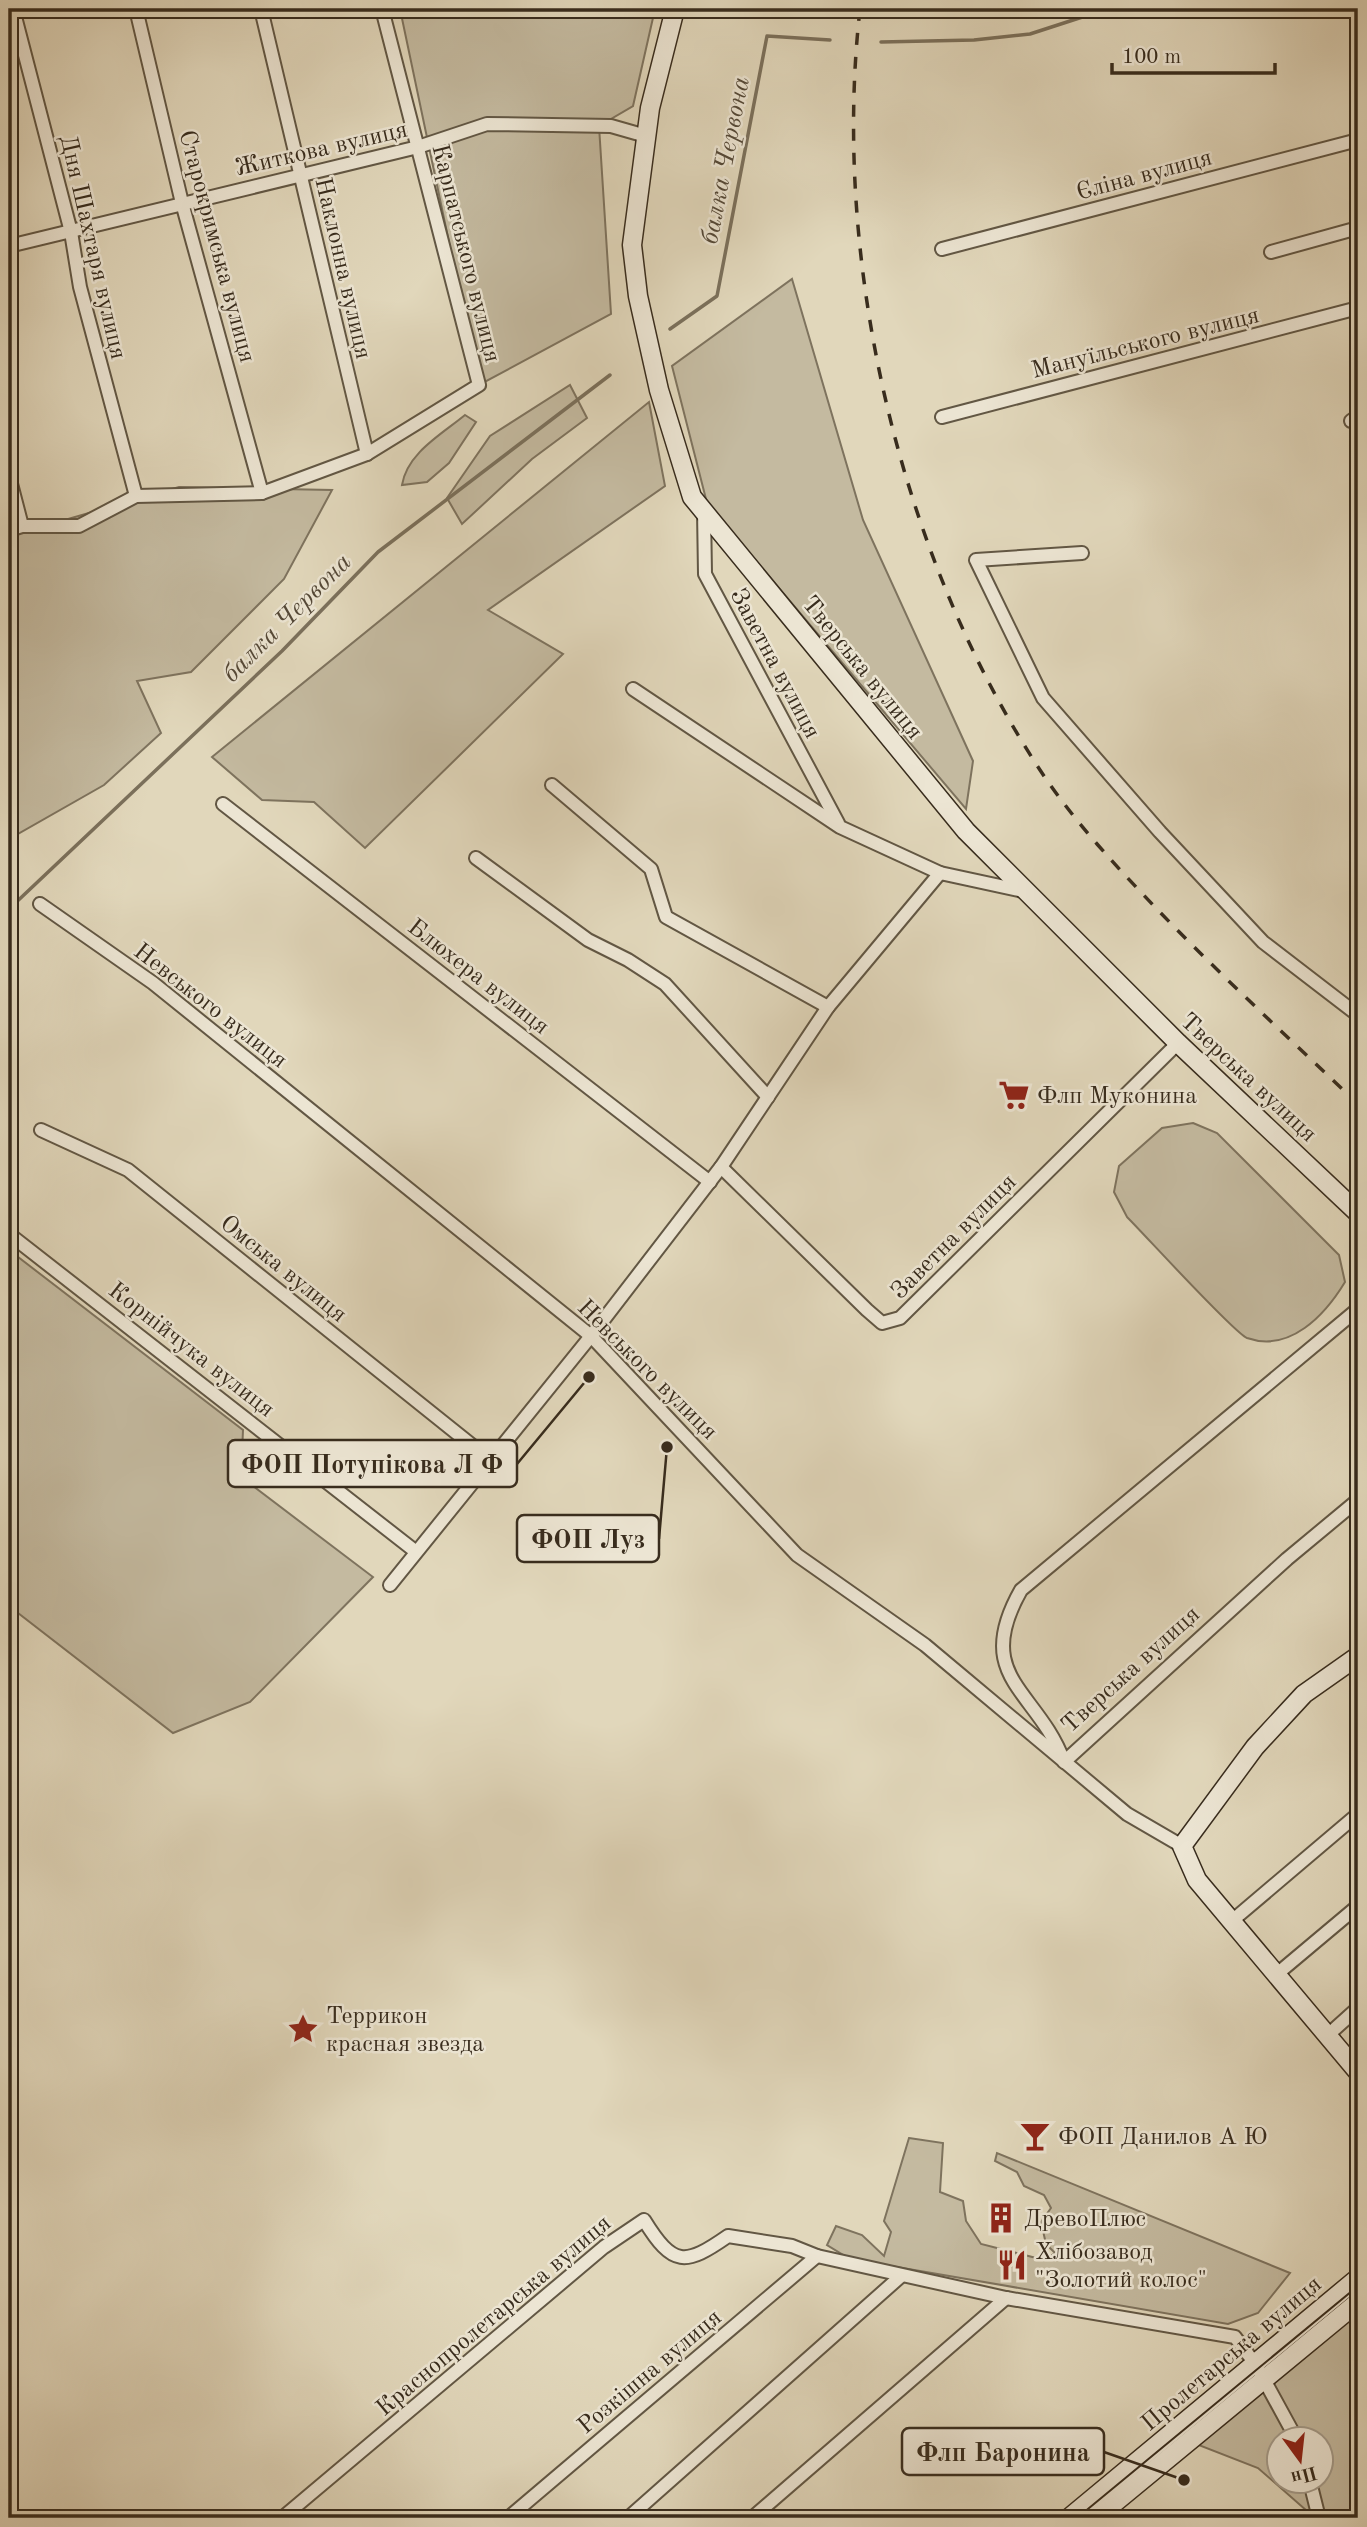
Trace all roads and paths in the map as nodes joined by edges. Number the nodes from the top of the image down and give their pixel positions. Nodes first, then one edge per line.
1 (13, 9) edge
2 (136, 9) edge
3 (261, 9) edge
4 (382, 9) edge
5 (675, 9) edge
6 (646, 136) junction
7 (1358, 141) edge
8 (418, 147) junction
9 (300, 173) junction
10 (183, 203) junction
11 (1358, 228) edge
12 (71, 232) junction
13 (9, 246) edge
14 (942, 249) dead end
15 (1270, 252) dead end
16 (1358, 308) edge
17 (942, 416) dead end
18 (367, 454) junction
19 (9, 476) edge
20 (262, 493) junction
21 (136, 496) junction
22 (704, 510) junction
23 (15, 528) edge
24 (1082, 553) dead end
25 (633, 690) dead end
26 (552, 785) dead end
27 (223, 804) dead end
28 (841, 827) junction
29 (476, 858) dead end
30 (940, 873) junction
31 (1023, 891) junction
32 (40, 904) dead end
33 (828, 1007) junction
34 (1358, 1016) edge
35 (1178, 1043) junction
36 (768, 1097) junction
37 (41, 1130) dead end
38 (721, 1167) junction
39 (710, 1182) junction
40 (1358, 1213) edge
41 (9, 1234) edge
42 (1358, 1309) edge
43 (592, 1336) junction
44 (489, 1460) junction
45 (1358, 1500) edge
46 (415, 1551) junction
47 (390, 1585) dead end
48 (1358, 1656) edge
49 (1064, 1762) junction
50 (1358, 1814) edge
51 (1182, 1846) junction
52 (1358, 1906) edge
53 (1233, 1920) junction
54 (1277, 1974) junction
55 (1358, 2008) edge
56 (1328, 2035) junction
57 (1358, 2072) edge
58 (817, 2256) junction
59 (901, 2276) junction
60 (1358, 2278) edge
61 (1006, 2298) junction
62 (1358, 2302) edge
63 (1260, 2373) junction
64 (1289, 2426) edge
65 (1314, 2496) edge
66 (282, 2518) edge
67 (508, 2518) edge
68 (628, 2518) edge
69 (752, 2518) edge
70 (1069, 2518) edge
71 (1096, 2518) edge
72 (1319, 2518) edge

1 - 12 street, Дня Шахтаря вулиця
2 - 10 street, Старокримська вулиця
3 - 9 street, Наклонна вулиця
4 - 8 street, Карпатського вулиця
5 - 6 main road, Тверська вулиця
6 - 8 street, Житкова вулиця
6 - 22 main road, Тверська вулиця
7 - 14 street, Єліна вулиця
8 - 9 street, Житкова вулиця
8 - 18 street, Карпатського вулиця
9 - 10 street, Житкова вулиця
9 - 18 street, Наклонна вулиця
10 - 12 street, Житкова вулиця
10 - 20 street, Старокримська вулиця
11 - 15 street
12 - 13 street, Житкова вулиця
12 - 21 street, Дня Шахтаря вулиця
16 - 17 street, Мануїльського вулиця
18 - 20 street
19 - 23 street
20 - 21 street
21 - 23 street
22 - 28 street, Заветна вулиця
22 - 31 main road, Тверська вулиця
24 - 34 street
25 - 28 street
26 - 33 street
27 - 39 street, Блюхера вулиця
28 - 30 street
29 - 36 street
30 - 31 street
30 - 33 street
31 - 35 main road, Тверська вулиця
32 - 43 street, Невського вулиця
33 - 36 street
35 - 38 street, Заветна вулиця
35 - 40 main road, Тверська вулиця
36 - 38 street
37 - 44 street, Омська вулиця
38 - 39 street
39 - 43 street
41 - 46 street, Корнійчука вулиця
42 - 49 street, Тверська вулиця
43 - 44 street
43 - 49 street, Невського вулиця
44 - 46 street
45 - 49 street, Тверська вулиця
46 - 47 street
48 - 51 main road
49 - 51 street, Невського вулиця
50 - 53 street
51 - 53 main road
52 - 54 street
53 - 54 main road
54 - 56 main road
55 - 56 street
56 - 57 main road
58 - 59 street, Краснопролетарська вулиця
58 - 66 street, Краснопролетарська вулиця
58 - 67 street, Розкішна вулиця
59 - 61 street, Краснопролетарська вулиця
59 - 68 street
60 - 63 main road, Пролетарська вулиця
61 - 63 street, Краснопролетарська вулиця
61 - 69 street
62 - 63 main road, Пролетарська вулиця
63 - 64 street, Краснопролетарська вулиця
63 - 70 main road, Пролетарська вулиця
63 - 71 main road, Пролетарська вулиця
65 - 72 street

